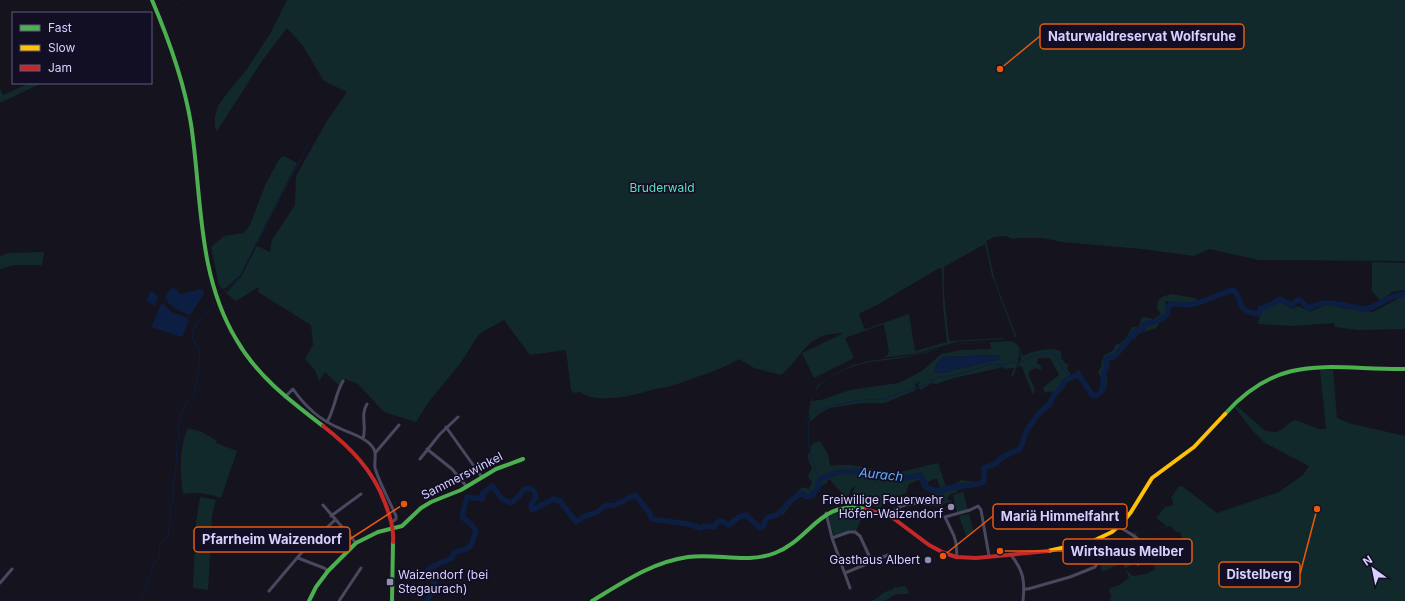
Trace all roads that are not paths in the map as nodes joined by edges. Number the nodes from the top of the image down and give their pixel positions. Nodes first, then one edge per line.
1 (152, 0) edge
2 (1405, 369) edge
3 (343, 382) dead end
4 (285, 397) junction
5 (367, 404) dead end
6 (458, 417) dead end
7 (327, 422) junction
8 (399, 425) dead end
9 (446, 427) junction
10 (363, 439) junction
11 (427, 450) junction
12 (376, 452) junction
13 (420, 459) dead end
14 (523, 459) dead end
15 (481, 476) junction
16 (467, 487) junction
17 (361, 494) dead end
18 (941, 504) dead end
19 (323, 505) dead end
20 (824, 514) junction
21 (331, 516) junction
22 (889, 516) junction
23 (334, 520) junction
24 (392, 522) junction
25 (1118, 526) junction
26 (393, 528) junction
27 (832, 538) junction
28 (1091, 542) junction
29 (356, 543) junction
30 (1011, 555) junction
31 (888, 556) dead end
32 (989, 556) junction
33 (956, 557) junction
34 (298, 558) junction
35 (872, 562) junction
36 (1138, 564) dead end
37 (361, 568) dead end
38 (12, 569) dead end
39 (328, 571) junction
40 (845, 573) junction
41 (0, 576) edge
42 (4, 579) junction
43 (0, 583) edge
44 (850, 588) dead end
45 (1024, 589) junction
46 (269, 591) dead end
47 (309, 601) edge
48 (339, 601) edge
49 (392, 601) edge
50 (592, 601) edge
51 (1023, 601) edge

1 - 4 street
2 - 25 street
3 - 7 street
4 - 7 street
4 - 24 street
5 - 10 street
6 - 9 street
7 - 10 street
8 - 12 street
9 - 11 street
9 - 15 street
10 - 12 street
11 - 13 street
11 - 16 street
12 - 24 street
14 - 15 street, Sammerswinkel
15 - 16 street, Sammerswinkel
16 - 26 street, Sammerswinkel
17 - 21 street
18 - 22 street
19 - 21 street
20 - 22 street
20 - 27 street
20 - 50 street
21 - 23 street
22 - 33 street
23 - 29 street
23 - 34 street
24 - 26 street
25 - 28 street
25 - 36 street
26 - 29 street, Sammerswinkel
26 - 49 street
27 - 35 street
27 - 40 street
28 - 30 street
28 - 45 street
29 - 39 street, Sammerswinkel
30 - 32 street
30 - 45 street
31 - 35 street
32 - 33 street
32 - 33 street
34 - 39 street
34 - 46 street
35 - 40 street
37 - 48 street
38 - 42 street
39 - 47 street, Sammerswinkel
40 - 44 street
41 - 42 street
42 - 43 street
45 - 51 street

